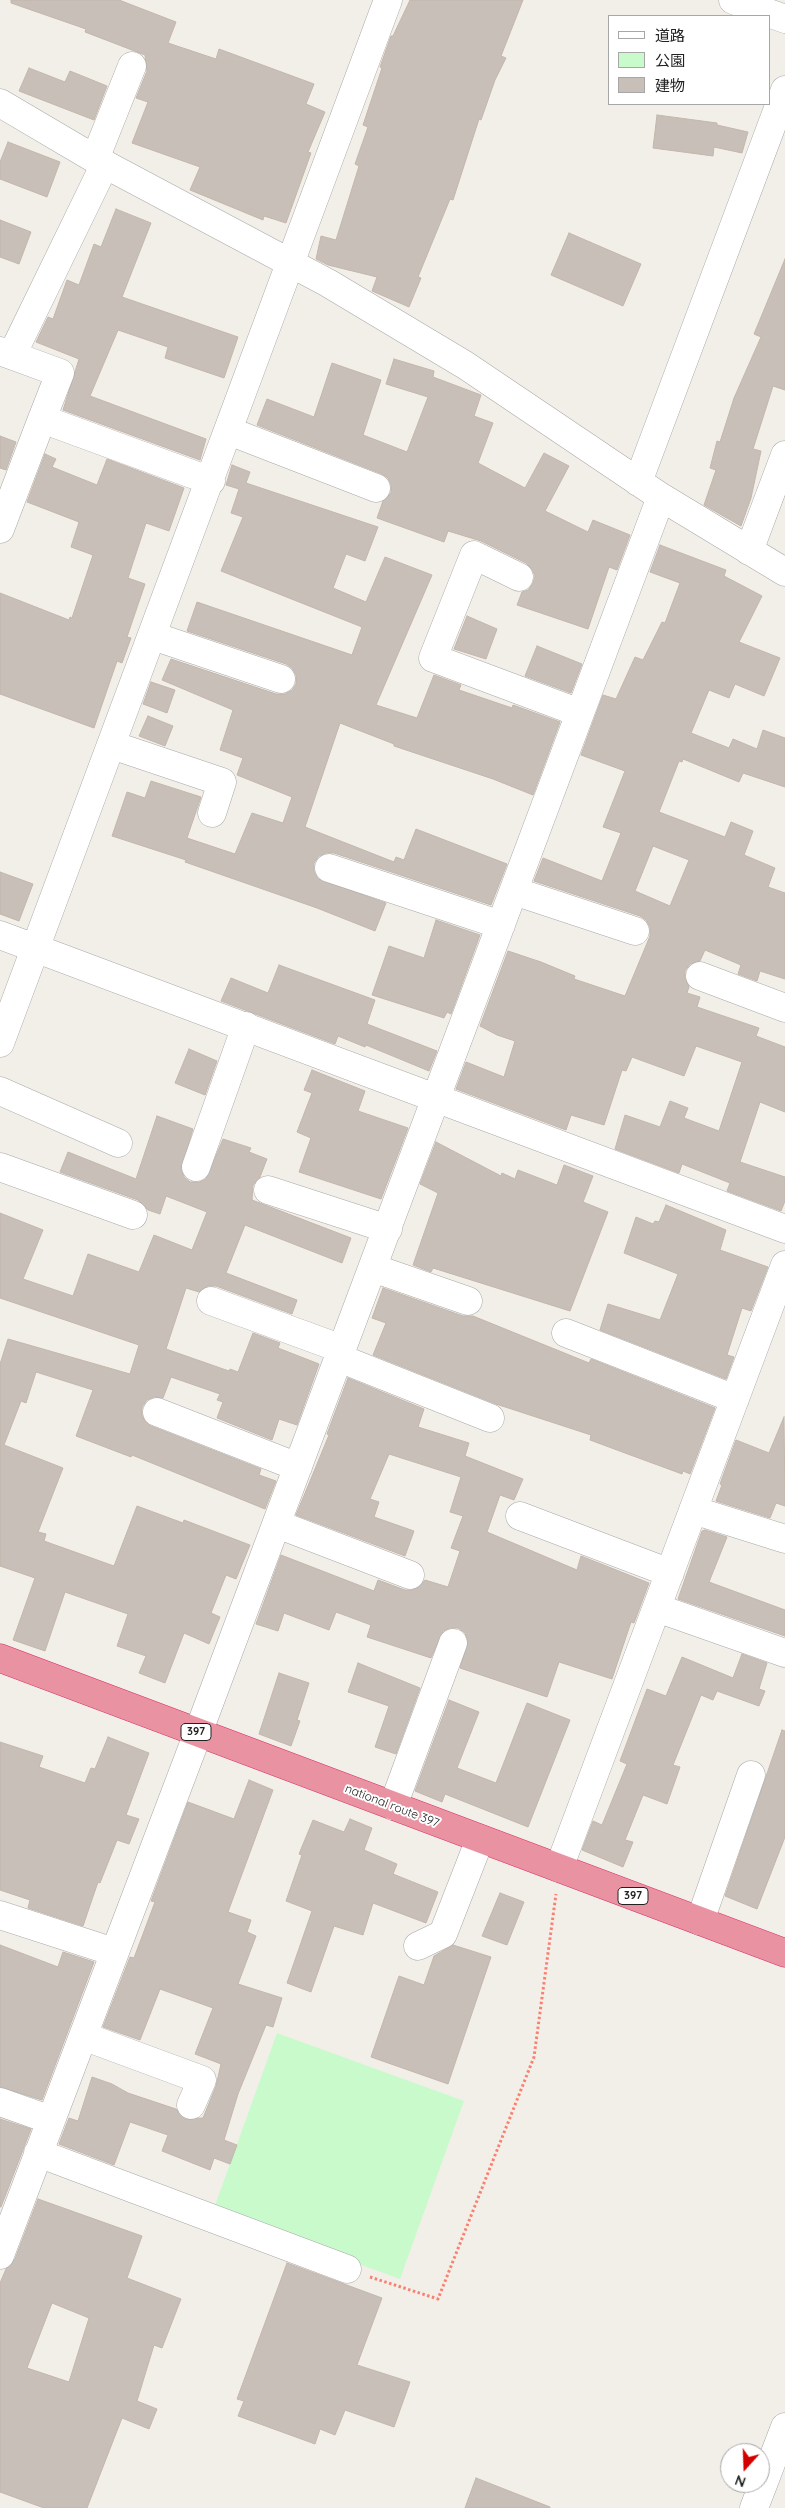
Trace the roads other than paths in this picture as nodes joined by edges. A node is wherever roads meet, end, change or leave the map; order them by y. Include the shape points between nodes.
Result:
1 (388, 0) edge
2 (734, 0) edge
3 (785, 20) edge
4 (132, 66) dead end
5 (785, 90) edge
6 (0, 103) edge
7 (100, 162) junction
8 (291, 265) junction
9 (6, 353) edge
10 (42, 419) junction
11 (229, 431) junction
12 (785, 455) edge
13 (210, 481) junction
14 (638, 482) junction
15 (376, 488) dead end
16 (661, 497) junction
17 (0, 529) edge
18 (749, 551) junction
19 (785, 572) edge
20 (519, 576) dead end
21 (153, 636) junction
22 (281, 679) dead end
23 (580, 713) junction
24 (112, 745) junction
25 (212, 813) dead end
26 (329, 868) dead end
27 (514, 891) junction
28 (501, 925) junction
29 (635, 931) dead end
30 (0, 934) edge
31 (36, 948) junction
32 (700, 976) dead end
33 (785, 1008) edge
34 (246, 1026) junction
35 (0, 1043) edge
36 (0, 1091) edge
37 (437, 1098) junction
38 (118, 1142) dead end
39 (0, 1167) edge
40 (196, 1167) dead end
41 (268, 1190) dead end
42 (133, 1215) dead end
43 (388, 1229) junction
44 (785, 1229) edge
45 (785, 1265) edge
46 (373, 1268) junction
47 (211, 1300) dead end
48 (468, 1301) dead end
49 (566, 1333) dead end
50 (341, 1354) junction
51 (735, 1399) junction
52 (156, 1412) dead end
53 (490, 1418) dead end
54 (298, 1466) junction
55 (693, 1510) junction
56 (520, 1516) dead end
57 (277, 1524) junction
58 (785, 1539) edge
59 (670, 1573) junction
60 (410, 1575) dead end
61 (657, 1608) junction
62 (453, 1643) dead end
63 (785, 1653) edge
64 (0, 1658) edge
65 (198, 1733) junction
66 (751, 1776) dead end
67 (393, 1806) junction
68 (480, 1839) junction
69 (559, 1868) junction
70 (0, 1915) edge
71 (700, 1921) junction
72 (418, 1946) dead end
73 (114, 1952) junction
74 (785, 1954) edge
75 (83, 2036) junction
76 (0, 2102) edge
77 (191, 2105) dead end
78 (51, 2120) junction
79 (38, 2153) junction
80 (0, 2255) edge
81 (346, 2269) road end
82 (785, 2427) edge
83 (754, 2508) edge

1 - 8 street
2 - 3 street
4 - 7 street
5 - 14 street
6 - 7 street
7 - 8 street
7 - 9 street
8 - 11 street
8 - 14 street via 328,283 465,365
9 - 10 street via 60,373
10 - 13 street
10 - 17 street
11 - 13 street
11 - 15 street
12 - 18 street
13 - 21 street
14 - 16 street
16 - 18 street
16 - 23 street
18 - 19 street
20 - 23 street via 474,555 433,658
21 - 22 street
21 - 24 street
23 - 27 street
24 - 25 street via 222,782
24 - 31 street
26 - 28 street
27 - 28 street
27 - 29 street
28 - 37 street
30 - 31 street
31 - 34 street
31 - 35 street
32 - 33 street
34 - 37 street
34 - 40 street
36 - 38 street
37 - 43 street
37 - 44 street
39 - 42 street
41 - 43 street
43 - 46 street
45 - 51 street
46 - 48 street
46 - 50 street
47 - 50 street
49 - 51 street
50 - 53 street
50 - 54 street
51 - 55 street
52 - 54 street
54 - 57 street
55 - 58 street
55 - 59 street
56 - 59 street
57 - 60 street
57 - 65 street
59 - 61 street
61 - 63 street
61 - 69 street
62 - 67 street
64 - 65 highway, national route 397 / 397
65 - 67 highway, national route 397 / 397
65 - 73 street
66 - 71 street
67 - 68 highway, national route 397 / 397
68 - 69 highway, national route 397 / 397
68 - 72 street via 443,1934
69 - 71 highway, national route 397 / 397
70 - 73 street
71 - 74 highway, national route 397 / 397
73 - 75 street
75 - 77 street via 202,2080
75 - 78 street
76 - 78 street
78 - 79 street
79 - 80 street
79 - 81 street
82 - 83 street

